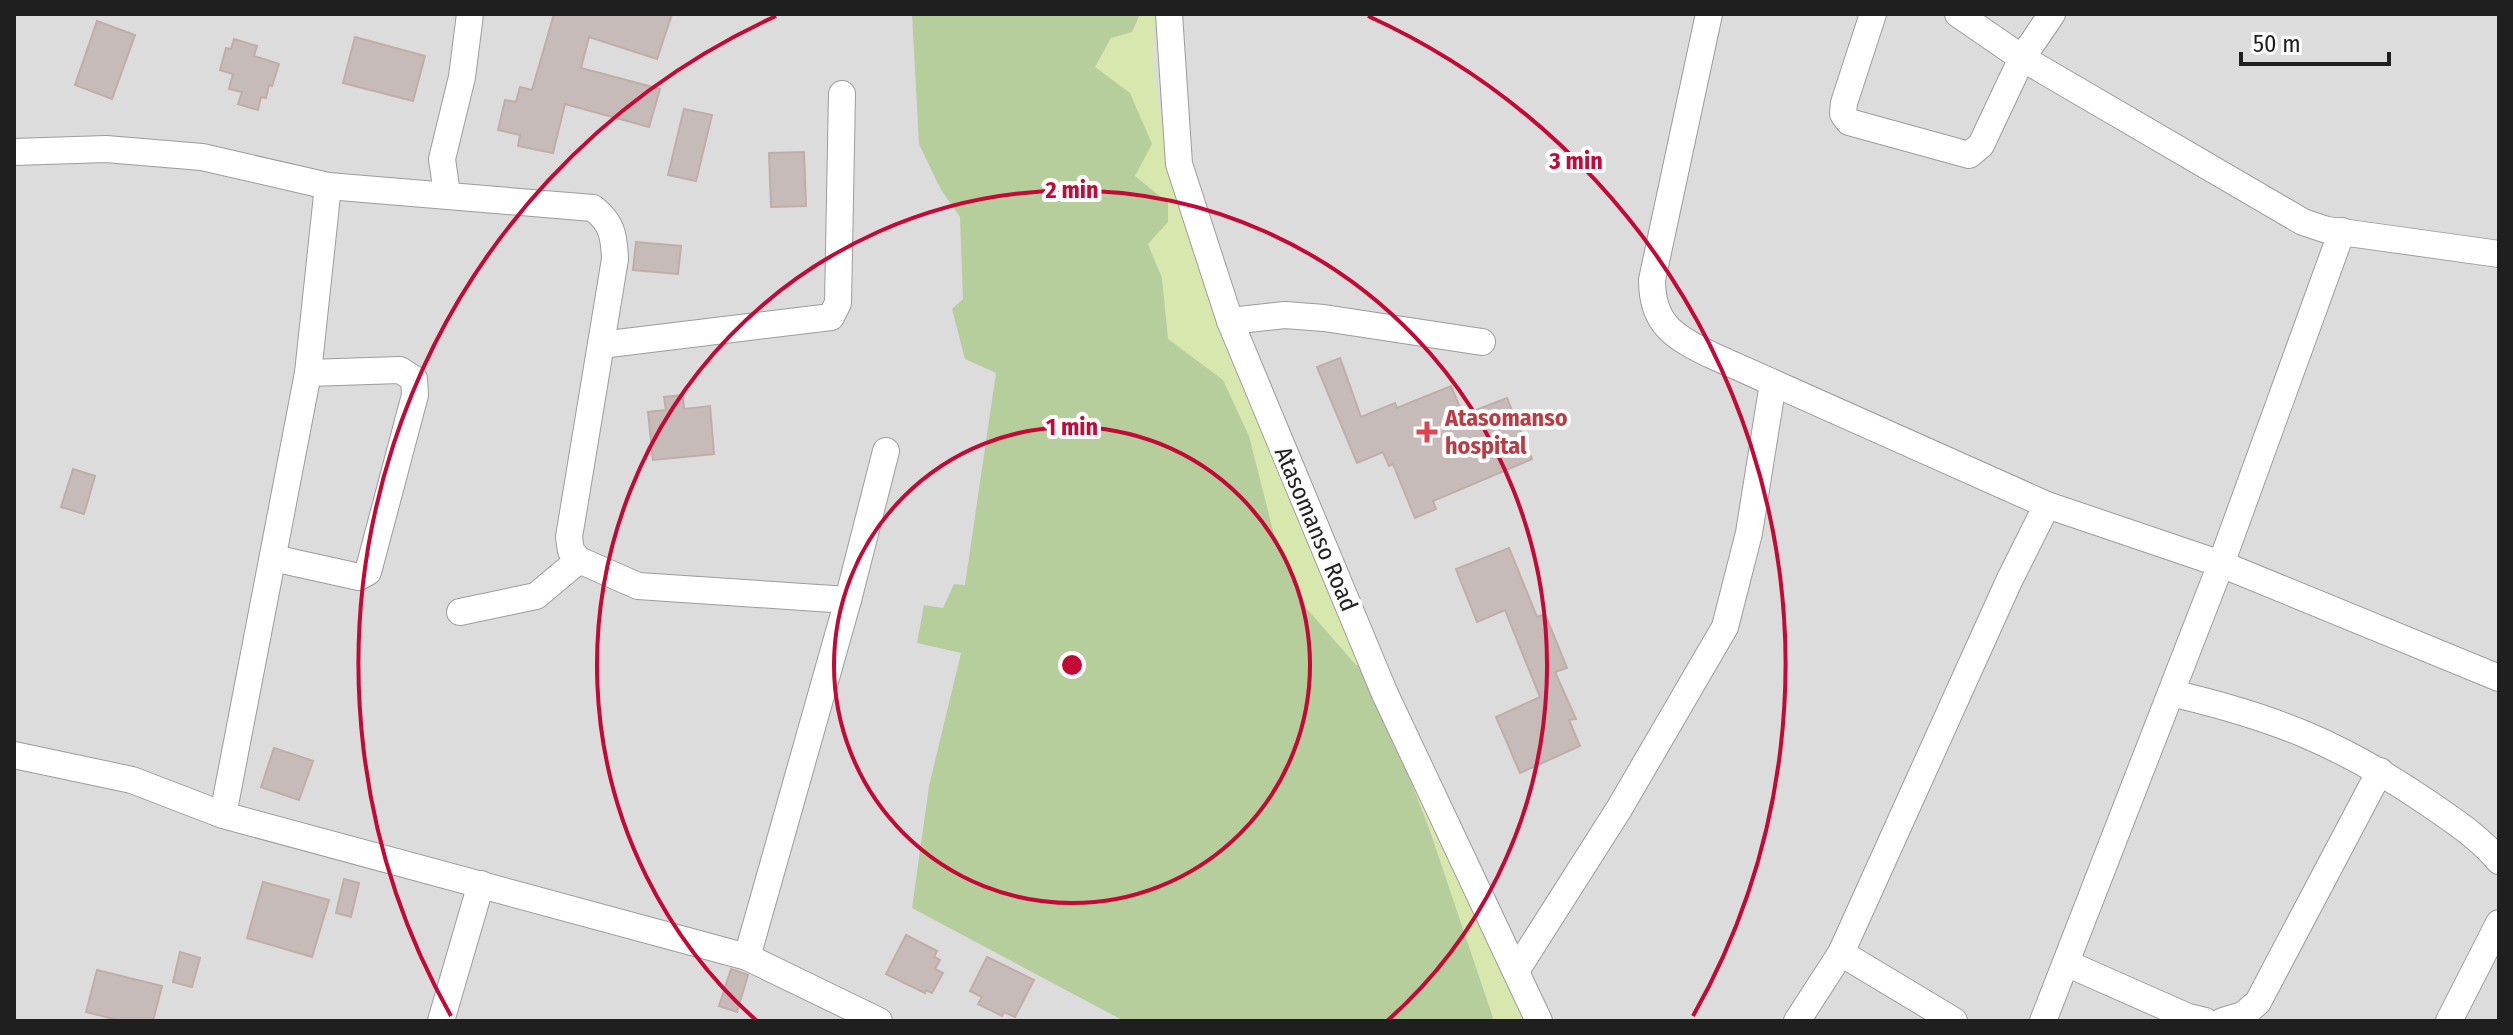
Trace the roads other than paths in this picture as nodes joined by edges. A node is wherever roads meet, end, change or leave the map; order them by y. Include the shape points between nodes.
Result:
1 (470, 14) edge
2 (1169, 14) edge
3 (1709, 14) edge
4 (1873, 14) edge
5 (1958, 14) edge
6 (2052, 14) edge
7 (2022, 58) junction
8 (842, 94) dead end
9 (14, 152) edge
10 (442, 159) junction
11 (328, 186) junction
12 (407, 192) junction
13 (447, 194) junction
14 (2342, 231) junction
15 (2499, 254) edge
16 (1230, 321) junction
17 (1482, 342) dead end
18 (601, 345) junction
19 (308, 373) junction
20 (1773, 383) junction
21 (886, 451) dead end
22 (2047, 505) junction
23 (273, 558) junction
24 (579, 560) junction
25 (2221, 564) junction
26 (848, 600) junction
27 (460, 612) dead end
28 (2499, 678) edge
29 (2171, 693) junction
30 (14, 755) edge
31 (2380, 771) junction
32 (223, 815) junction
33 (2499, 861) edge
34 (481, 884) junction
35 (2499, 923) edge
36 (1841, 953) junction
37 (747, 957) junction
38 (2066, 963) junction
39 (1516, 971) junction
40 (441, 1021) edge
41 (879, 1021) edge
42 (1539, 1021) edge
43 (1797, 1021) edge
44 (1954, 1021) edge
45 (2043, 1021) edge
46 (2205, 1021) edge
47 (2223, 1021) edge
48 (2449, 1021) edge

1 - 10 street via 462,77
2 - 16 street, Atasomanso Road via 1179,164
3 - 20 street via 1652,280 1652,302 1662,323 1683,341
4 - 7 street via 1844,103 1843,114 1857,127 1960,154 1977,152
5 - 7 street
6 - 7 street
7 - 14 street via 2278,211
8 - 18 street via 838,303 831,317
9 - 11 street via 106,149 202,157
10 - 12 street
10 - 13 street
11 - 12 street
11 - 19 street
12 - 13 street
13 - 18 street via 575,204 593,208 608,220 615,236 615,259
14 - 15 street
14 - 25 street
16 - 17 street via 1285,315 1324,318
16 - 39 street, Atasomanso Road via 1385,694
18 - 24 street via 569,537
19 - 23 street
19 - 23 street via 400,370 414,379 415,395 368,572 359,577
20 - 22 street
20 - 39 street via 1749,533 1725,627
21 - 26 street
22 - 25 street
22 - 36 street
23 - 32 street
24 - 26 street via 638,586
24 - 27 street via 536,596
25 - 28 street
25 - 29 street
26 - 37 street
29 - 31 street via 2271,718
29 - 38 street
30 - 32 street via 132,780
31 - 33 street via 2471,832
31 - 47 street via 2258,1002 2243,1015
32 - 34 street
34 - 37 street
34 - 40 street
35 - 48 street
36 - 43 street
36 - 44 street
37 - 41 street
38 - 45 street
38 - 46 street
39 - 42 street, Atasomanso Road

